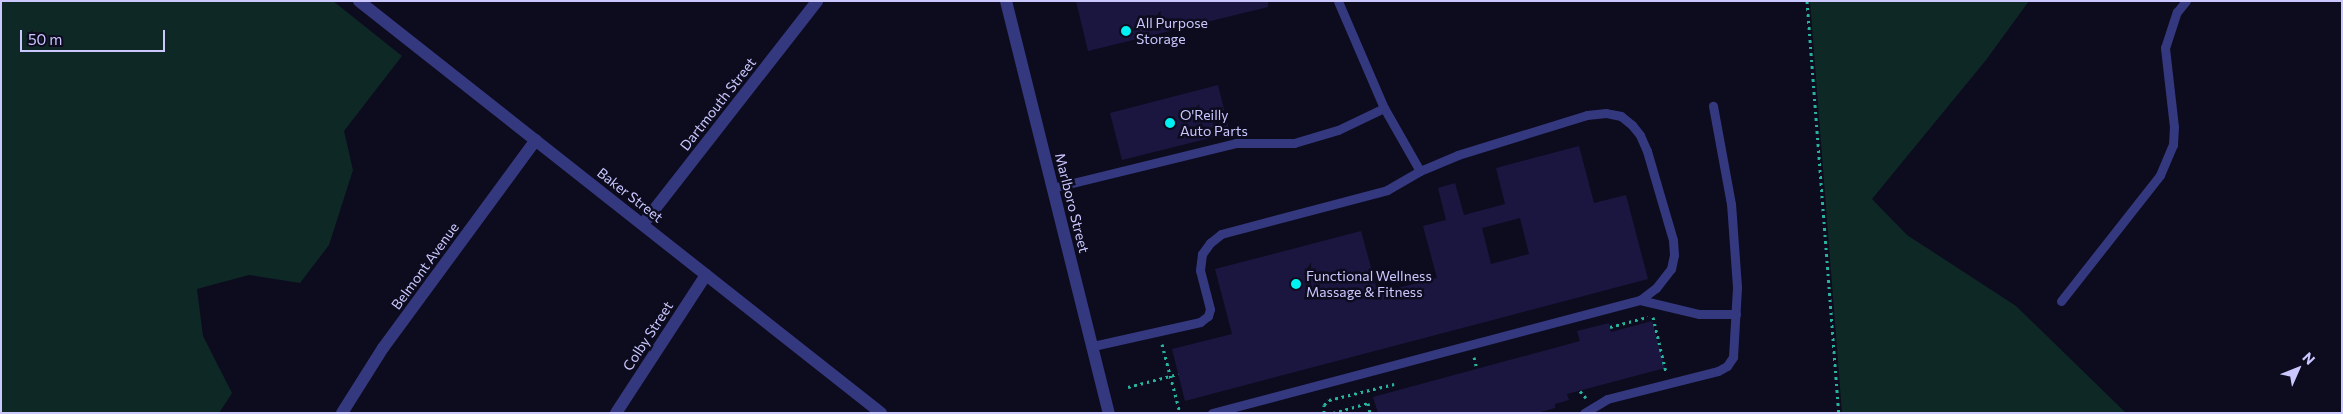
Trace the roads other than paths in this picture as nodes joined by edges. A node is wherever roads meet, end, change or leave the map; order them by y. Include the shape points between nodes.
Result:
1 (359, 1) edge
2 (817, 1) edge
3 (1006, 1) edge
4 (1338, 1) edge
5 (2186, 1) edge
6 (1713, 106) dead end
7 (1384, 108) junction
8 (536, 140) junction
9 (1420, 171) junction
10 (1052, 188) junction
11 (644, 224) junction
12 (706, 275) junction
13 (1640, 300) junction
14 (2061, 301) dead end
15 (1736, 314) junction
16 (1093, 346) junction
17 (342, 413) edge
18 (616, 413) edge
19 (881, 413) edge
20 (1109, 413) edge
21 (1212, 413) edge
22 (1584, 413) edge

1 - 8 street, Baker Street
2 - 11 street, Dartmouth Street
3 - 10 street, Marlboro Street
4 - 7 lane
5 - 14 lane via 2177,12 2165,48 2173,145 2160,175
6 - 15 lane via 1731,204
7 - 9 lane
7 - 10 lane via 1338,130 1294,143 1236,143
8 - 11 street, Baker Street
8 - 17 street, Belmont Avenue via 383,348
9 - 13 lane via 1458,155 1587,115 1606,112 1621,116 1640,134 1648,151 1673,240 1671,269 1656,288
9 - 16 lane via 1387,190 1221,234 1202,254 1200,270 1210,310 1208,316 1200,322
10 - 16 street, Marlboro Street
11 - 12 street, Baker Street
12 - 18 street, Colby Street
12 - 19 street, Baker Street
13 - 15 lane via 1699,314
13 - 21 lane
15 - 22 lane via 1733,357 1727,366 1607,399
16 - 20 street, Marlboro Street

